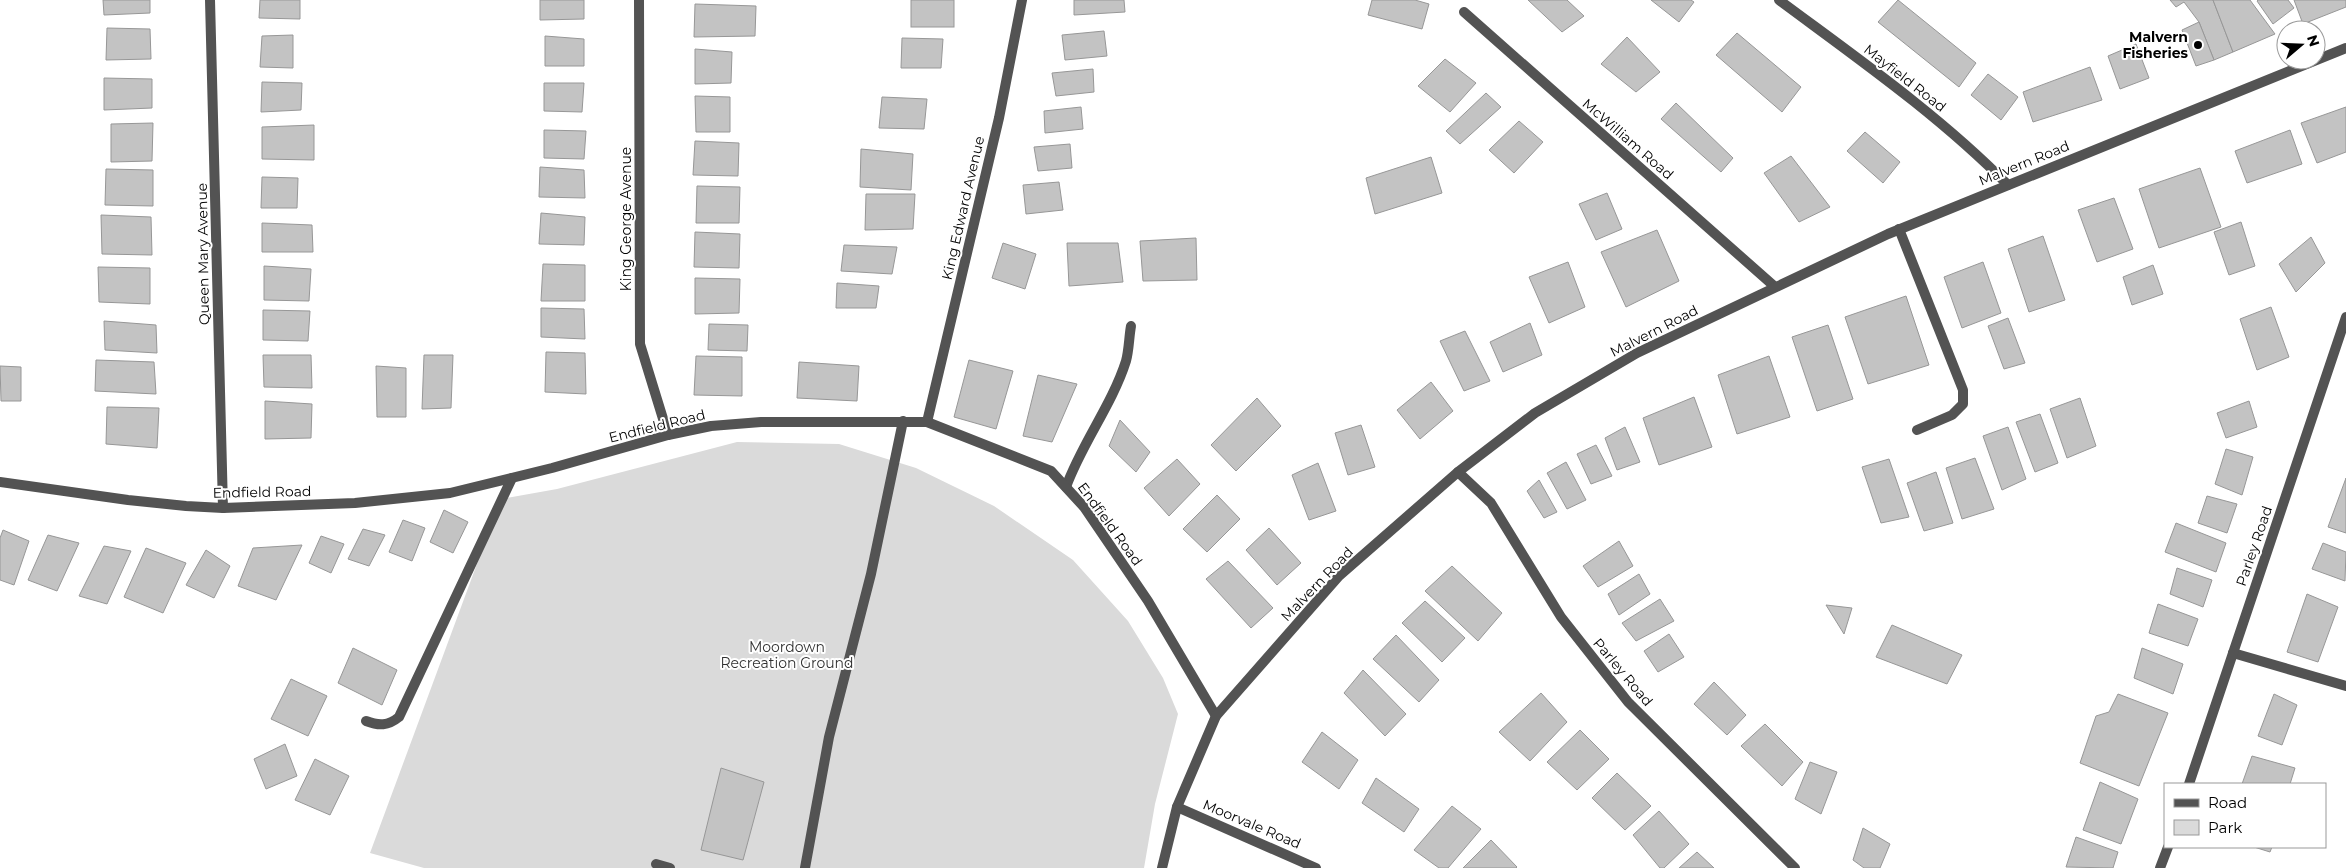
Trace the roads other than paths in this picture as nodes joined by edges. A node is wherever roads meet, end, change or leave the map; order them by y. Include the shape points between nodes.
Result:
1 (210, 0) edge
2 (639, 0) edge
3 (1022, 0) edge
4 (1779, 0) edge
5 (1464, 12) dead end
6 (2346, 48) edge
7 (2008, 185) junction
8 (1899, 229) junction
9 (1774, 286) junction
10 (2346, 317) edge
11 (1131, 326) dead end
12 (903, 421) junction
13 (927, 422) junction
14 (1917, 430) dead end
15 (668, 435) junction
16 (1458, 472) junction
17 (512, 478) junction
18 (0, 482) edge
19 (1066, 487) junction
20 (223, 508) junction
21 (2233, 653) junction
22 (2346, 686) edge
23 (1216, 716) junction
24 (366, 721) dead end
25 (2189, 783) edge
26 (1177, 807) junction
27 (2168, 848) edge
28 (656, 864) dead end
29 (670, 868) edge
30 (805, 868) edge
31 (1162, 868) edge
32 (1316, 868) edge
33 (1795, 868) edge
34 (2160, 868) edge

1 - 20 street, Queen Mary Avenue
2 - 15 street, King George Avenue via 640,344
3 - 13 street, King Edward Avenue via 999,118
4 - 7 street, Mayfield Road via 1976,152
5 - 9 street, McWilliam Road
6 - 7 street, Malvern Road
7 - 8 street, Malvern Road
8 - 9 street, Malvern Road
8 - 14 street via 1963,390 1963,404 1952,415
9 - 16 street, Malvern Road via 1637,353 1535,413
10 - 21 street, Parley Road
11 - 19 street via 1127,358 1119,381
12 - 13 street, Endfield Road
12 - 15 street, Endfield Road via 761,422 710,426
12 - 30 street via 871,574 829,737
13 - 19 street, Endfield Road via 1051,471
15 - 17 street, Endfield Road
16 - 23 street, Malvern Road via 1339,576
16 - 33 street, Parley Road via 1492,504 1561,617 1628,702
17 - 20 street, Endfield Road via 450,493 355,503
17 - 24 street via 399,717 386,725
18 - 20 street, Endfield Road via 128,500
19 - 23 street, Endfield Road via 1084,507 1148,601
21 - 22 street
21 - 25 street, Parley Road
23 - 26 street, Malvern Road
26 - 31 street, Malvern Road
26 - 32 street, Moorvale Road
27 - 34 street
28 - 29 street

